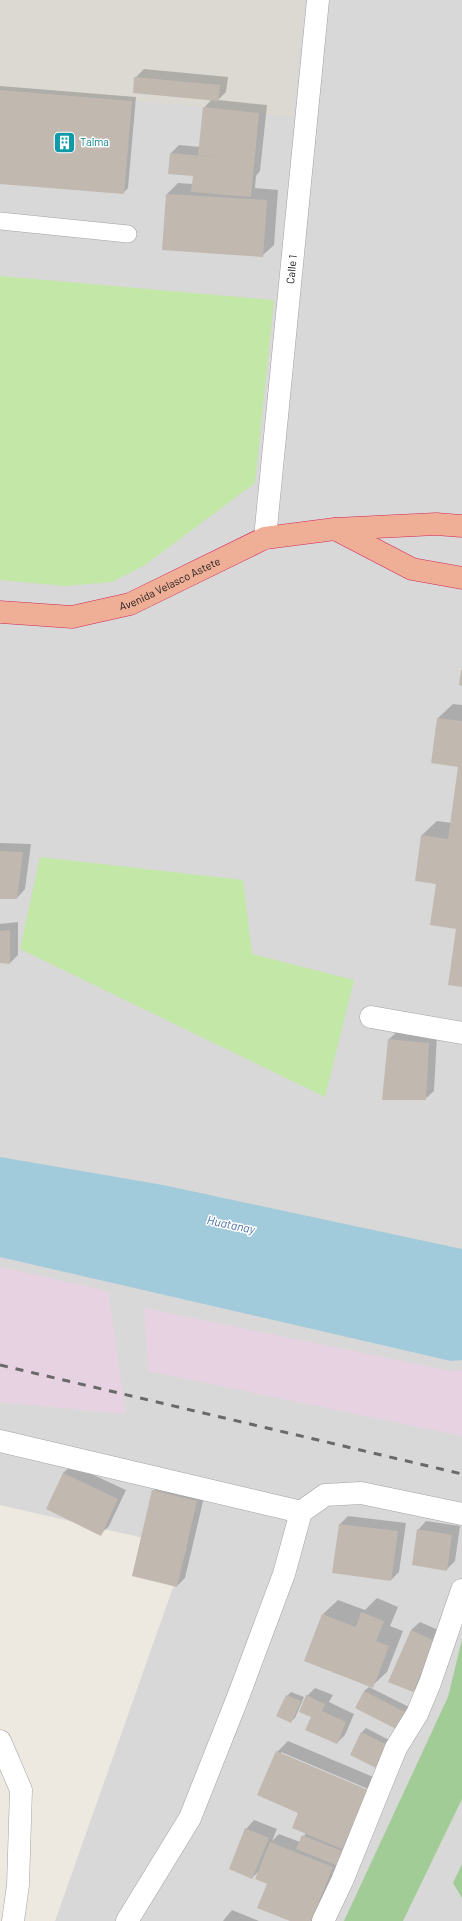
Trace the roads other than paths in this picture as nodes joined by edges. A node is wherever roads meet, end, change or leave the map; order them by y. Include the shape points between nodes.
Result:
1 (318, 0) edge
2 (0, 221) edge
3 (128, 234) dead end
4 (462, 526) edge
5 (335, 529) junction
6 (265, 538) junction
7 (462, 578) edge
8 (0, 612) edge
9 (371, 1017) dead end
10 (462, 1033) edge
11 (0, 1441) edge
12 (301, 1512) junction
13 (462, 1514) edge
14 (462, 1590) edge
15 (0, 1741) edge
16 (13, 1921) edge
17 (127, 1921) edge
18 (323, 1921) edge

1 - 6 street, Calle 1
2 - 3 lane
4 - 5 highway, Avenida Velasco Astete via 436,524
5 - 6 highway, Avenida Velasco Astete
5 - 7 highway via 412,569
6 - 8 highway, Avenida Velasco Astete via 130,604 72,617
9 - 10 street
11 - 12 street
12 - 13 street via 325,1495 361,1493
12 - 17 street via 284,1574 190,1818
14 - 18 street via 417,1714 396,1748
15 - 16 street via 21,1790 18,1885

